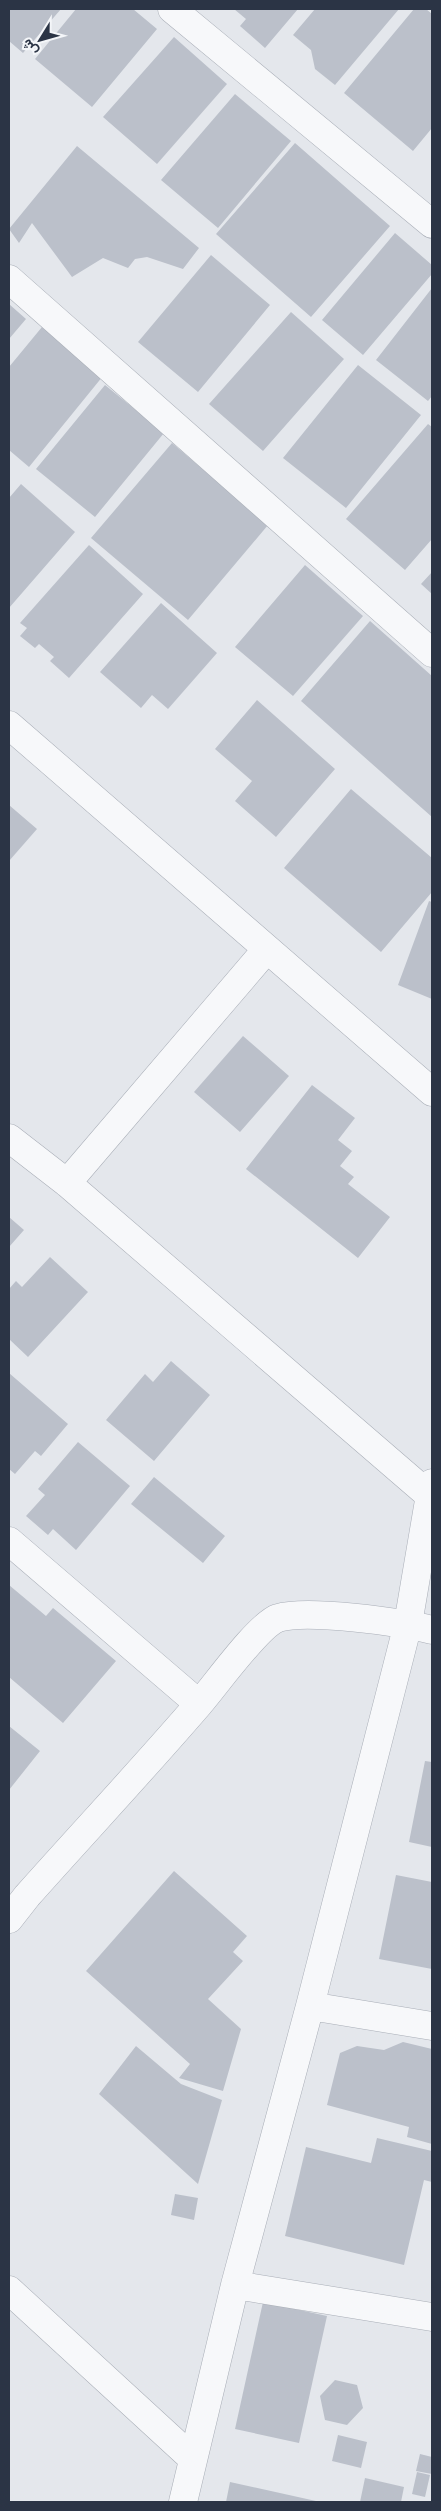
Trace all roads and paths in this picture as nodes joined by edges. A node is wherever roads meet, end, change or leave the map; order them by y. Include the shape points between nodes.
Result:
1 (172, 9) edge
2 (432, 224) edge
3 (9, 279) edge
4 (432, 653) edge
5 (9, 725) edge
6 (267, 949) junction
7 (432, 1092) edge
8 (9, 1138) edge
9 (67, 1183) junction
10 (431, 1490) edge
11 (9, 1541) edge
12 (420, 1627) edge
13 (199, 1704) junction
14 (18, 1888) edge
15 (9, 1919) edge
16 (310, 2006) junction
17 (432, 2026) edge
18 (235, 2285) junction
19 (9, 2290) edge
20 (432, 2317) edge
21 (193, 2459) junction
22 (183, 2502) edge

1 - 2 street
3 - 4 street
5 - 6 street
6 - 7 street
6 - 9 street
8 - 9 street
9 - 10 street
10 - 12 street
11 - 13 street
12 - 13 street via 301,1615 277,1618 252,1640
12 - 16 street
13 - 14 street
14 - 15 street
16 - 17 street
16 - 18 street
18 - 20 street
18 - 21 street
19 - 21 street
21 - 22 street

